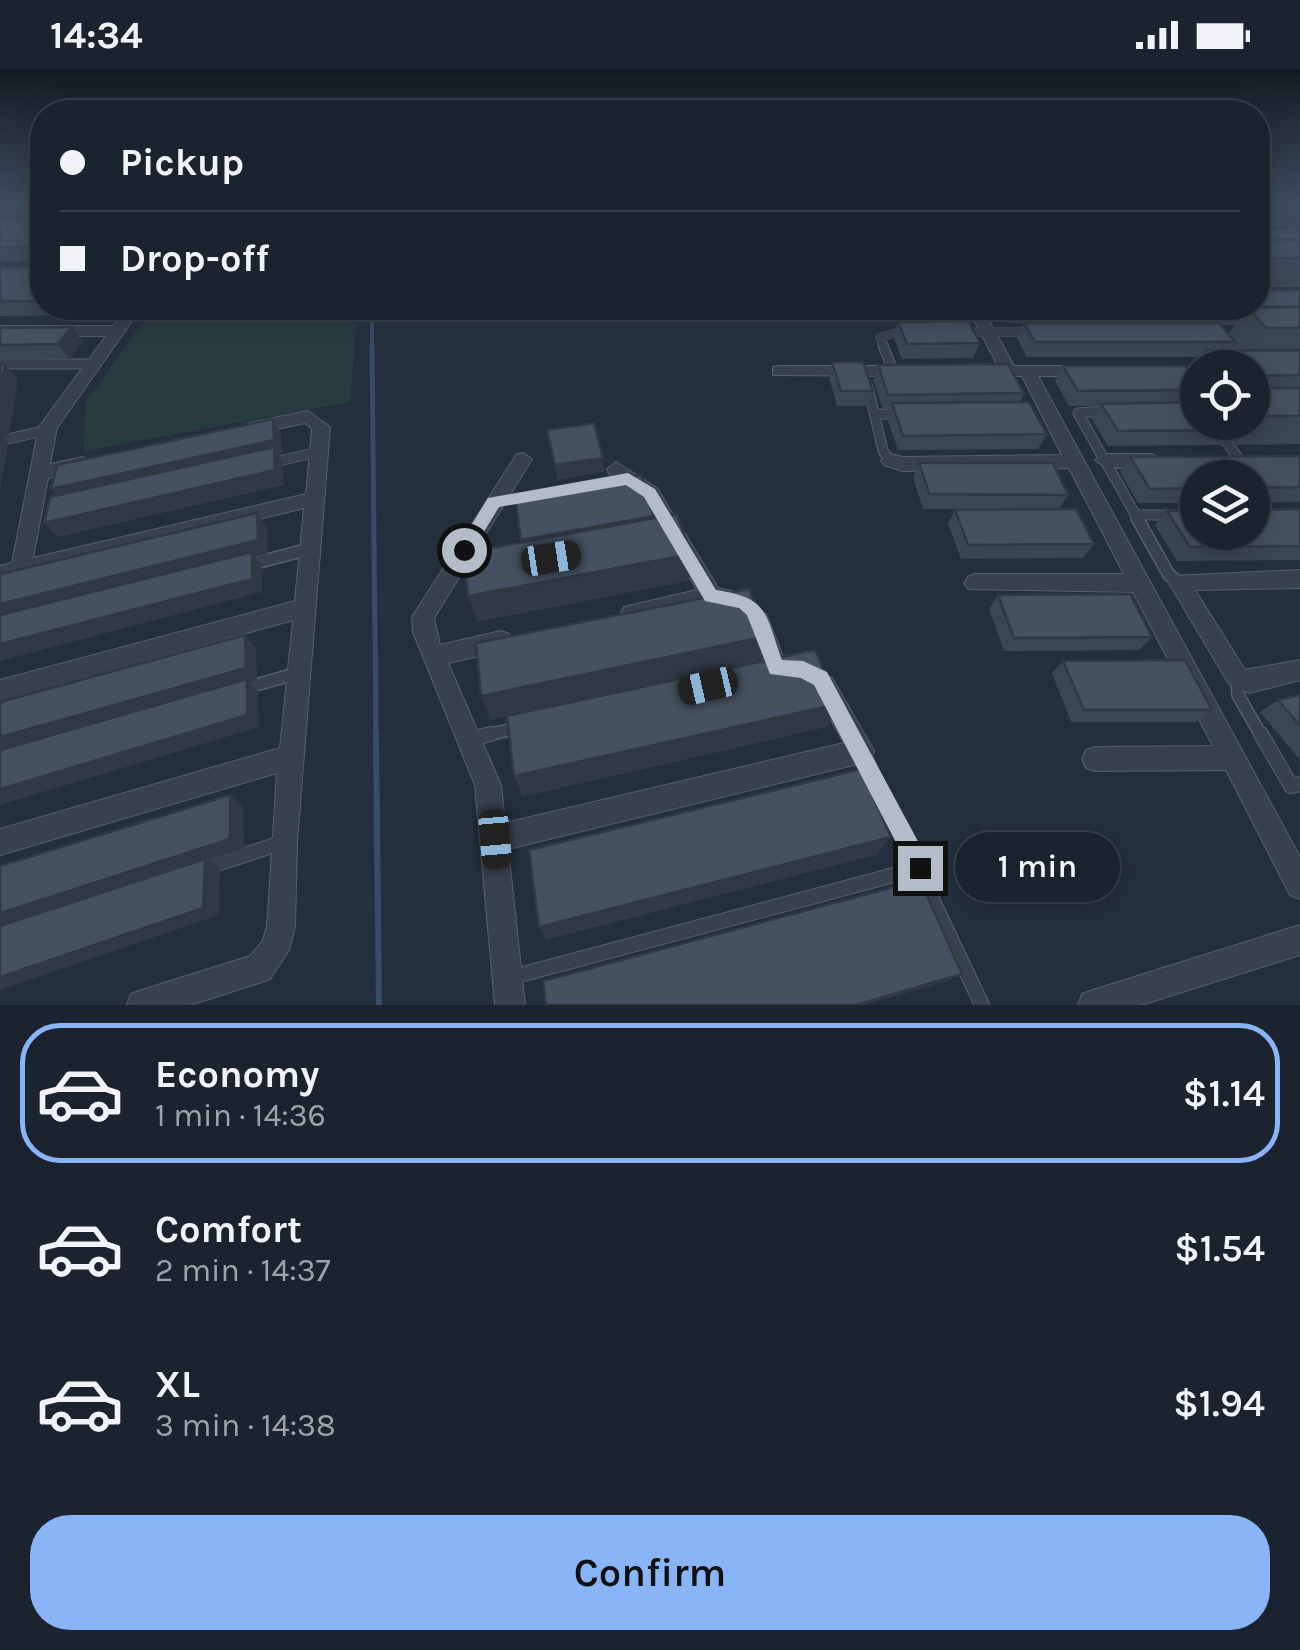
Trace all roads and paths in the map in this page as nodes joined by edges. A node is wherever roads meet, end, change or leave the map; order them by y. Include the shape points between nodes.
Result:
1 (125, 320) edge
2 (982, 320) edge
3 (117, 330) junction
4 (914, 331) edge
5 (0, 332) edge
6 (951, 332) edge
7 (988, 332) junction
8 (1046, 332) edge
9 (0, 364) edge
10 (93, 364) junction
11 (1100, 370) edge
12 (864, 371) junction
13 (893, 371) junction
14 (912, 371) edge
15 (970, 371) edge
16 (1018, 371) junction
17 (779, 372) dead end
18 (1124, 411) edge
19 (876, 414) junction
20 (915, 414) edge
21 (47, 430) junction
22 (232, 433) edge
23 (1225, 440) edge
24 (0, 442) edge
25 (318, 452) junction
26 (1181, 459) edge
27 (1238, 459) edge
28 (523, 460) dead end
29 (890, 460) joint
30 (1104, 460) junction
31 (98, 461) edge
32 (1075, 462) junction
33 (261, 465) edge
34 (41, 473) junction
35 (618, 477) edge
36 (532, 495) edge
37 (313, 499) junction
38 (494, 502) junction
39 (1180, 515) edge
40 (1136, 516) junction
41 (309, 550) junction
42 (21, 568) junction
43 (234, 568) edge
44 (0, 574) edge
45 (1300, 579) edge
46 (1179, 582) junction
47 (974, 583) dead end
48 (1139, 583) junction
49 (711, 596) junction
50 (304, 608) junction
51 (600, 620) edge
52 (526, 636) edge
53 (434, 656) junction
54 (1300, 670) edge
55 (299, 673) junction
56 (1236, 677) junction
57 (0, 690) edge
58 (224, 695) edge
59 (542, 722) edge
60 (469, 739) junction
61 (862, 751) junction
62 (292, 758) junction
63 (1232, 758) junction
64 (1095, 759) dead end
65 (1300, 784) edge
66 (495, 839) junction
67 (0, 842) edge
68 (284, 842) junction
69 (920, 868) junction
70 (190, 873) edge
71 (1300, 886) edge
72 (1300, 940) edge
73 (506, 978) junction
74 (142, 1005) edge
75 (510, 1005) edge
76 (982, 1005) edge
77 (1092, 1005) edge

1 - 3 street
2 - 7 street
3 - 5 street
3 - 10 street
4 - 13 lane via 880,337
6 - 7 lane
7 - 8 lane
7 - 16 street
9 - 10 lane
10 - 21 street
11 - 16 street
12 - 13 street
12 - 17 street
12 - 19 lane
13 - 14 street
15 - 16 street
16 - 32 street
18 - 30 lane via 1078,413
19 - 20 lane
19 - 29 lane
21 - 24 lane
21 - 34 street
22 - 25 street via 308,417 321,427
23 - 27 lane
25 - 33 lane
25 - 37 street
26 - 30 street
28 - 38 street
29 - 32 street
30 - 40 lane
31 - 34 street
32 - 48 street
34 - 42 street via 42,513
35 - 49 street via 650,493
36 - 38 street
37 - 41 street
37 - 42 street
38 - 53 street via 458,573 423,616
39 - 40 lane
40 - 46 lane via 1168,575
41 - 43 lane
41 - 50 street
42 - 44 street
45 - 46 street
46 - 56 street
47 - 48 street
48 - 63 street
49 - 51 street
49 - 61 street via 744,601 754,610 768,671 803,670 820,678
50 - 55 street
50 - 57 street
52 - 53 street
53 - 60 street
54 - 56 street via 1249,682
55 - 58 lane
55 - 62 street
56 - 65 lane via 1238,694 1291,786
59 - 60 lane
60 - 66 street via 488,785
61 - 66 street
61 - 69 lane
62 - 67 street
62 - 68 street
63 - 64 street
63 - 71 street
66 - 73 street
68 - 70 lane
68 - 74 street via 281,928 259,968
69 - 73 lane
69 - 76 lane
72 - 77 street
73 - 75 street

